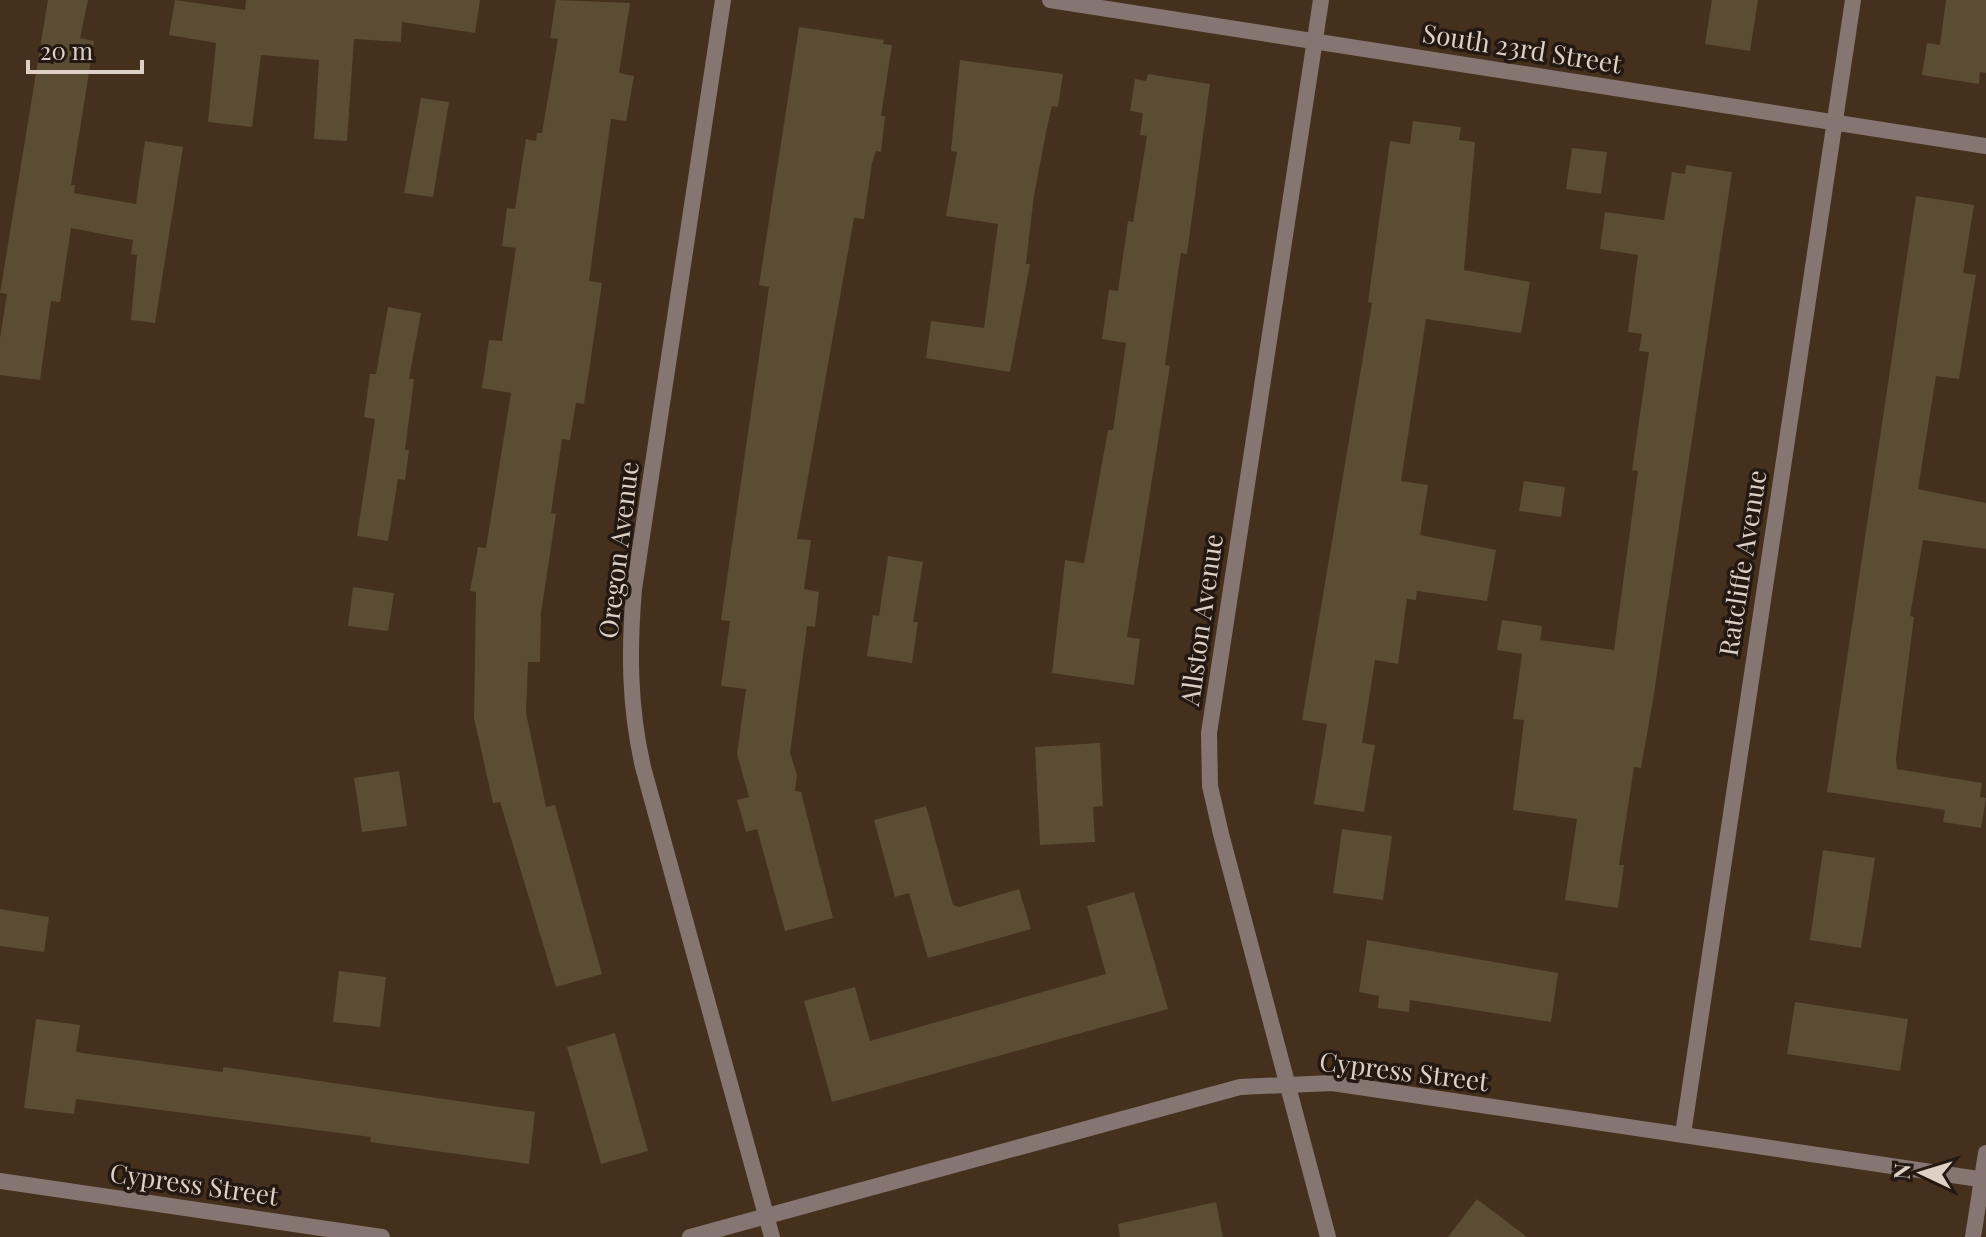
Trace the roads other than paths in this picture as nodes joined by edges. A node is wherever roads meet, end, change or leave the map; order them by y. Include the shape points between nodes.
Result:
1 (723, 0) edge
2 (1050, 0) edge
3 (1321, 0) edge
4 (1853, 0) edge
5 (1315, 41) junction
6 (1834, 120) junction
7 (1986, 146) edge
8 (1289, 1085) junction
9 (1683, 1134) junction
10 (1986, 1153) edge
11 (1984, 1180) edge
12 (0, 1181) edge
13 (767, 1217) junction
14 (382, 1237) edge
15 (690, 1237) edge
16 (772, 1237) edge
17 (1328, 1237) edge
18 (1973, 1237) edge

1 - 13 street, Oregon Avenue via 634,589 629,664 643,767
2 - 5 street, South 23rd Street
3 - 5 street, Allston Avenue
4 - 6 street, Ratcliffe Avenue
5 - 6 street, South 23rd Street
5 - 8 street, Allston Avenue via 1209,733 1210,786
6 - 7 street, South 23rd Street
6 - 9 street, Ratcliffe Avenue
8 - 9 street, Cypress Street via 1332,1083
8 - 13 street, Cypress Street via 1240,1087
8 - 17 street, Allston Avenue
9 - 11 street, Cypress Street
10 - 11 street
11 - 18 street
12 - 14 street, Cypress Street
13 - 15 street, Cypress Street
13 - 16 street, Oregon Avenue

